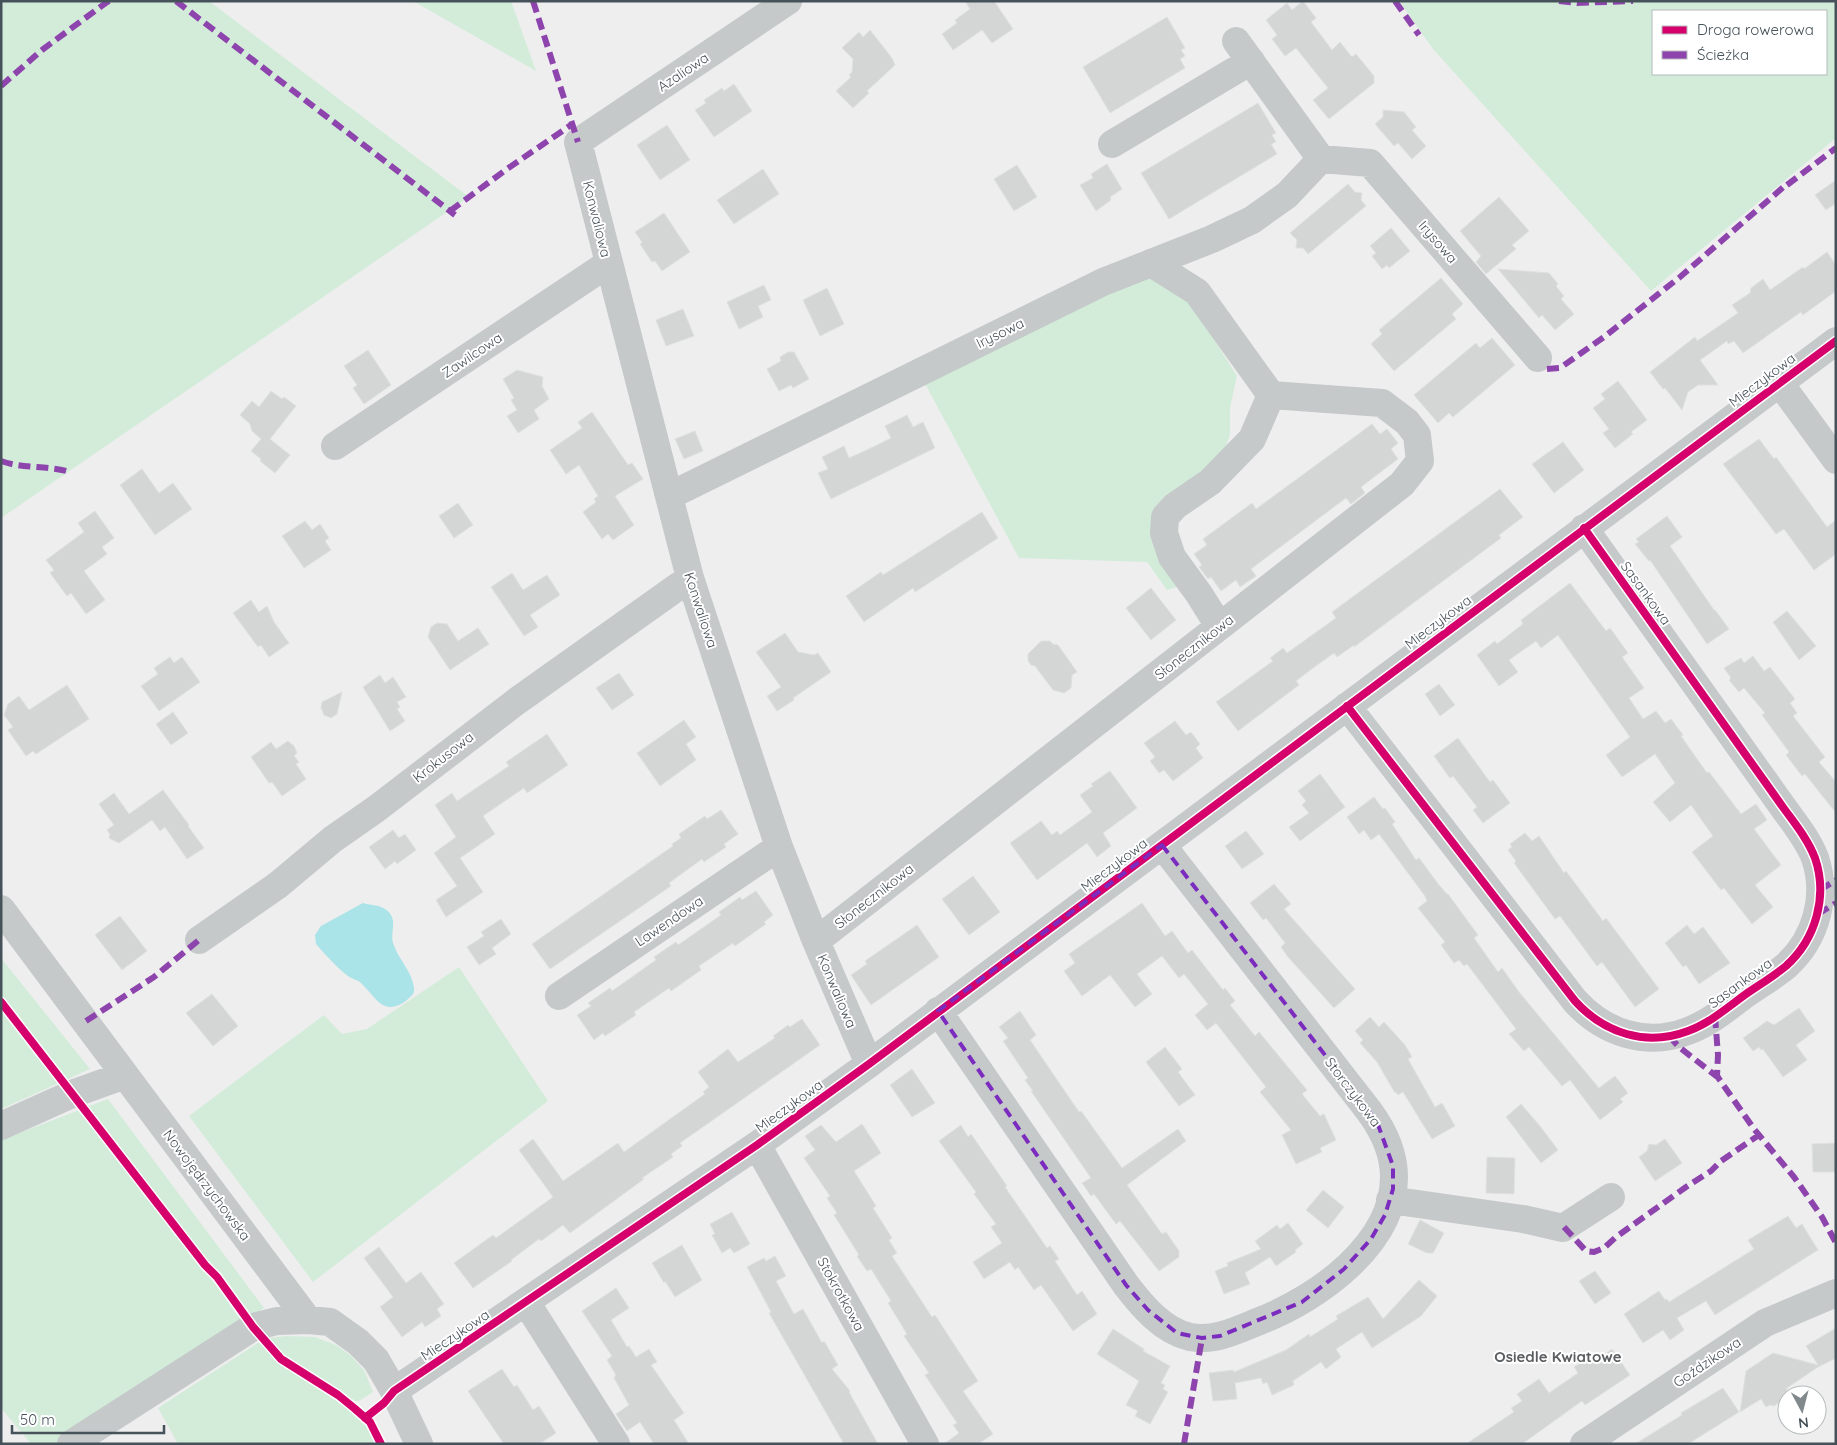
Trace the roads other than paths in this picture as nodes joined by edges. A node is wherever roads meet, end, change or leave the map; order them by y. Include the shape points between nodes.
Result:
1 (788, 1) edge
2 (578, 142) joint
3 (1112, 144) dead end
4 (1321, 159) junction
5 (609, 263) junction
6 (1151, 263) junction
7 (1836, 341) edge
8 (1538, 358) dead end
9 (1779, 382) junction
10 (1270, 395) junction
11 (335, 446) dead end
12 (1836, 460) edge
13 (669, 496) junction
14 (1584, 528) junction
15 (690, 578) junction
16 (1220, 626) junction
17 (1347, 706) junction
18 (1162, 845) junction
19 (779, 847) junction
20 (1, 909) edge
21 (199, 940) dead end
22 (816, 941) junction
23 (559, 996) dead end
24 (938, 1011) junction
25 (869, 1064) junction
26 (125, 1075) junction
27 (1, 1126) edge
28 (757, 1145) junction
29 (1611, 1197) dead end
30 (1390, 1200) junction
31 (1836, 1293) edge
32 (526, 1302) junction
33 (308, 1320) junction
34 (394, 1391) junction
35 (71, 1444) edge
36 (419, 1444) edge
37 (616, 1444) edge
38 (925, 1444) edge
39 (1584, 1444) edge

1 - 2 street, Azaliowa
2 - 5 street, Konwaliowa
3 - 4 street via 1244,51
4 - 6 street, Irysowa via 1287,195 1252,220
4 - 8 street, Irysowa via 1370,163
5 - 11 street, Zawilcowa
5 - 13 street, Konwaliowa
6 - 10 street via 1197,292
6 - 13 street, Irysowa via 1103,282
7 - 9 street, Mieczykowa
9 - 12 street
9 - 14 street, Mieczykowa
10 - 16 street via 1252,439 1210,482 1175,506 1165,517 1164,533 1172,557
10 - 16 street, Słonecznikowa via 1382,404 1407,422 1416,435 1420,460 1402,484
13 - 15 street, Konwaliowa
14 - 17 street, Mieczykowa
14 - 17 street, Sasankowa via 1811,851 1819,874 1819,910 1809,937 1786,966 1710,1020 1689,1031 1649,1038 1611,1030 1597,1022 1575,1001
15 - 19 street, Konwaliowa
15 - 21 street, Krokusowa via 517,701 333,839 278,885
16 - 22 street, Słonecznikowa
17 - 18 street, Mieczykowa
18 - 24 street, Mieczykowa
18 - 30 street, Storczykowa via 1377,1122 1393,1166
19 - 22 street, Konwaliowa
19 - 23 street, Lawendowa
20 - 26 street, Nowojędrzychowska
22 - 25 street, Konwaliowa
24 - 25 street, Mieczykowa
24 - 30 street, Storczykowa via 1126,1285 1148,1310 1177,1333 1202,1338 1220,1336 1302,1302 1331,1281 1367,1244 1386,1215
25 - 28 street, Mieczykowa
26 - 27 street via 72,1094
26 - 33 street, Nowojędrzychowska
28 - 32 street, Mieczykowa
28 - 38 street, Stokrotkowa
29 - 30 street via 1564,1228
31 - 39 street, Goździkowa via 1765,1323
32 - 34 street, Mieczykowa
32 - 37 street
33 - 34 street via 330,1322 358,1342 376,1360
33 - 35 street via 277,1321 252,1327
34 - 36 street

